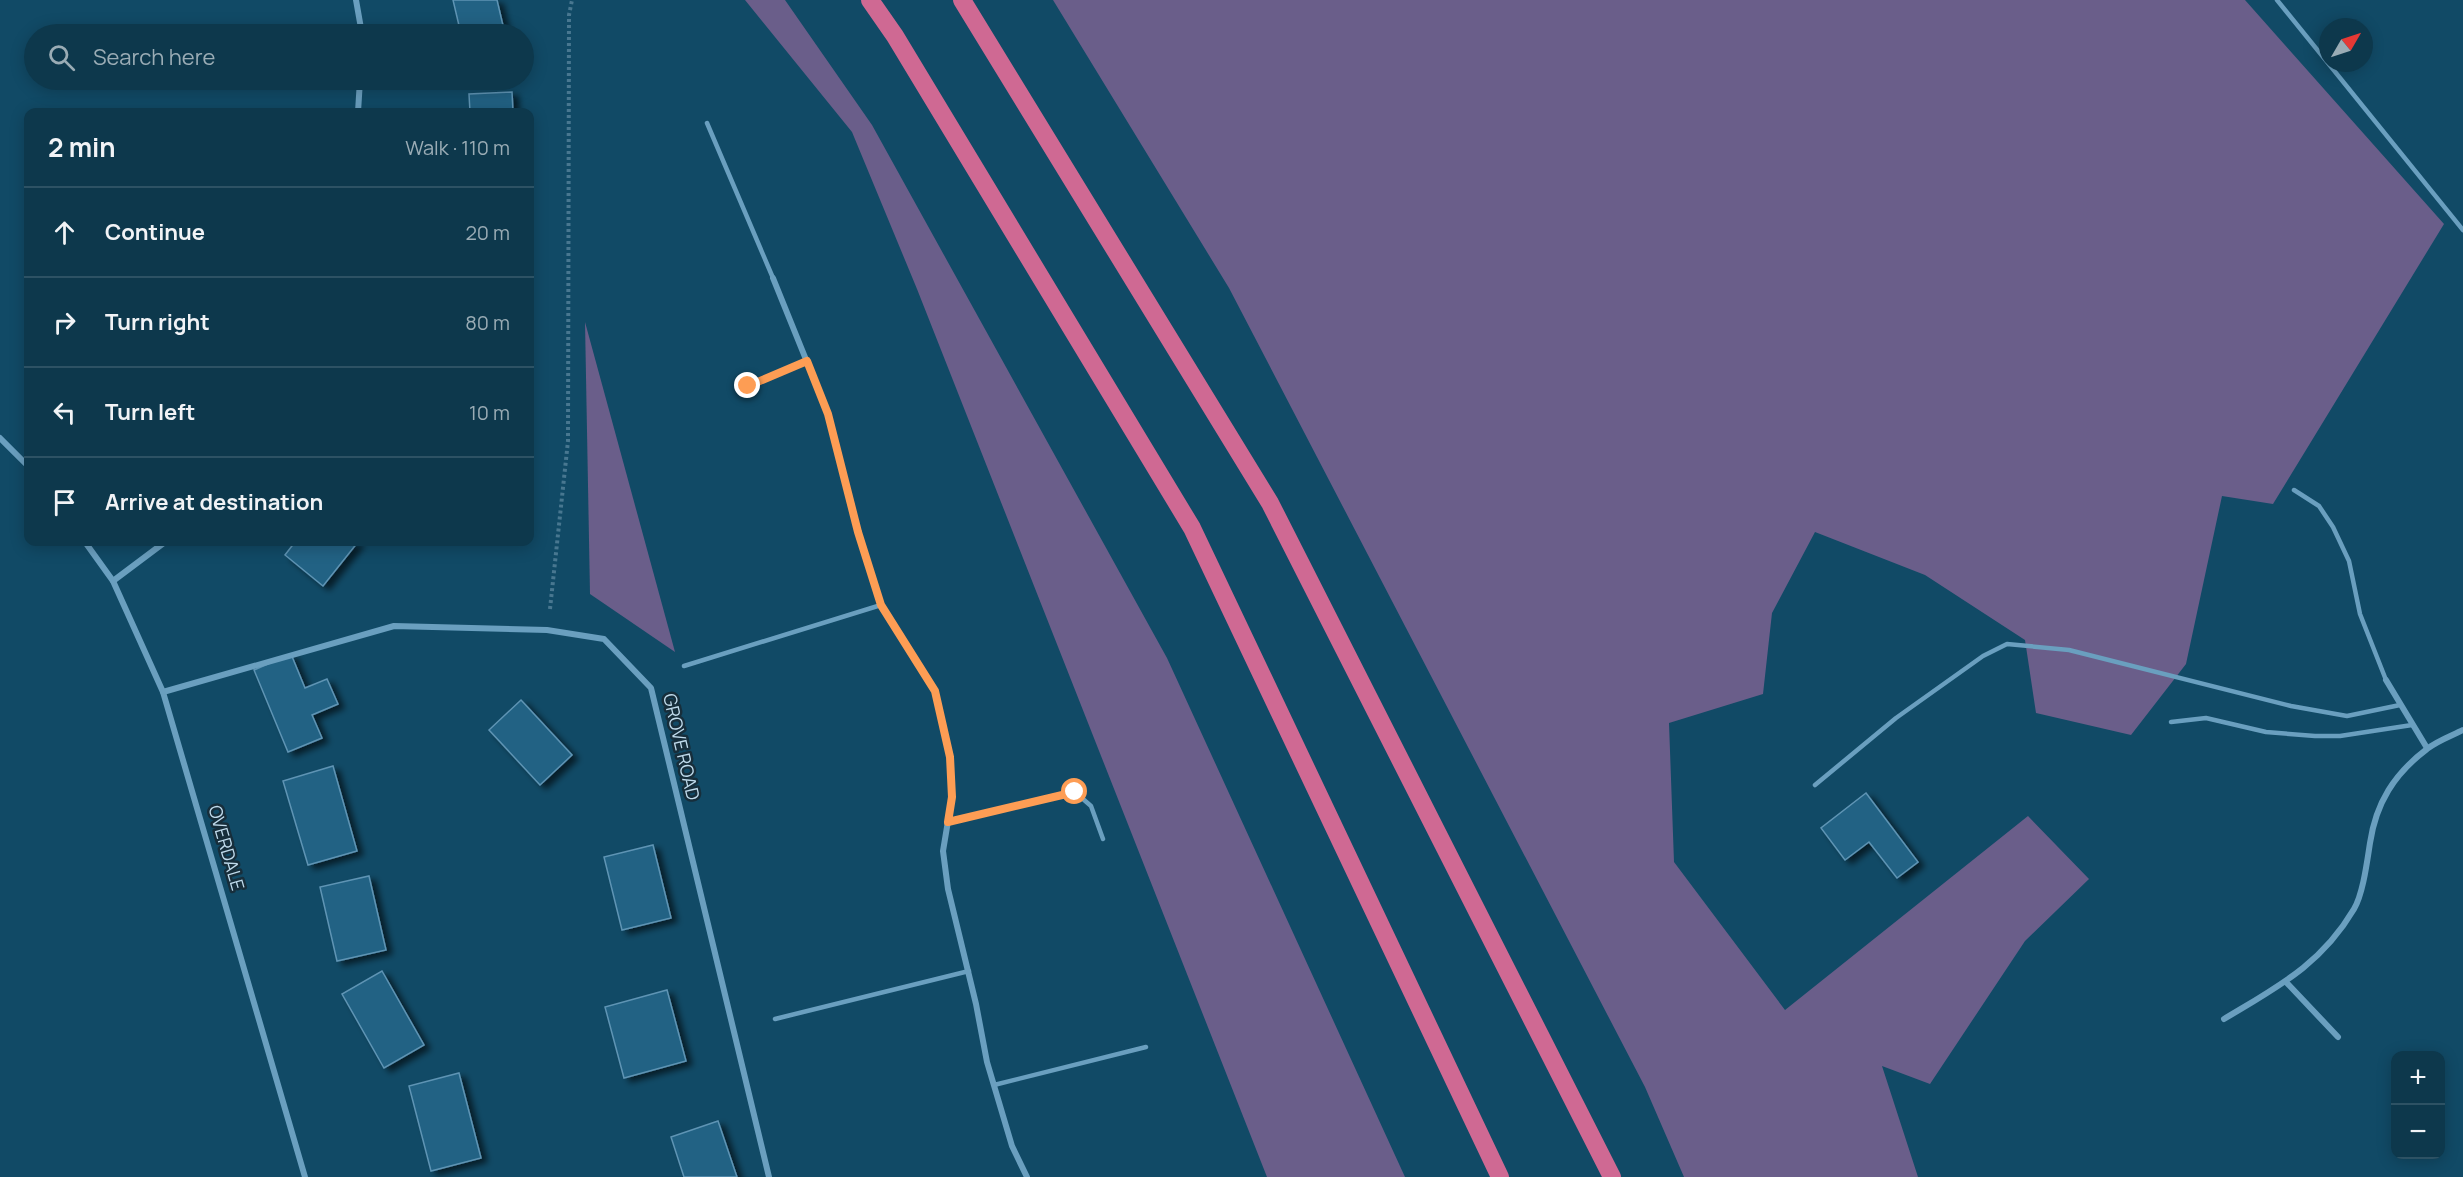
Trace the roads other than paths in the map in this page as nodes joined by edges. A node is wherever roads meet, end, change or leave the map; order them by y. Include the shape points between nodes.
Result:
1 (356, 0) edge
2 (870, 0) edge
3 (962, 0) edge
4 (2277, 0) edge
5 (360, 24) edge
6 (359, 90) edge
7 (358, 108) edge
8 (707, 123) dead end
9 (2463, 230) edge
10 (773, 278) joint
11 (807, 361) junction
12 (748, 386) dead end
13 (0, 438) edge
14 (24, 462) edge
15 (2294, 490) dead end
16 (88, 546) edge
17 (160, 546) edge
18 (113, 581) junction
19 (881, 605) junction
20 (684, 666) dead end
21 (2386, 680) joint
22 (163, 692) junction
23 (2400, 705) junction
24 (2171, 722) dead end
25 (2412, 725) junction
26 (2463, 730) edge
27 (2427, 748) junction
28 (1815, 785) dead end
29 (948, 822) junction
30 (1103, 839) dead end
31 (969, 971) junction
32 (2286, 982) junction
33 (775, 1019) dead end
34 (2224, 1020) dead end
35 (2338, 1037) dead end
36 (1146, 1047) dead end
37 (994, 1085) junction
38 (306, 1177) edge
39 (769, 1177) edge
40 (1027, 1177) edge
41 (1500, 1177) edge
42 (1612, 1177) edge

1 - 5 street
2 - 41 highway via 1192,528
3 - 42 highway via 1270,503
4 - 9 lane
6 - 7 street
8 - 10 lane
10 - 11 street
11 - 12 street
11 - 19 street via 828,414
13 - 14 street
15 - 21 lane via 2319,506 2333,527 2349,561 2360,614
16 - 18 street, OVERDALE
17 - 18 street
18 - 22 street, OVERDALE
19 - 20 lane
19 - 29 street via 935,691 950,757 952,797
21 - 23 street
22 - 38 street, OVERDALE
22 - 39 street, GROVE ROAD via 394,626 547,630 604,639 651,688
23 - 25 street
23 - 28 lane via 2347,716 2291,706 2069,650 2007,645 1983,656 1896,718
24 - 25 lane via 2206,718 2266,732 2314,736
25 - 27 street
26 - 27 street
27 - 32 street via 2388,787 2373,823 2355,907 2323,952
29 - 30 lane via 1075,792 1091,806
29 - 31 street via 943,851 948,889
31 - 33 lane
31 - 37 street
32 - 34 street
32 - 35 street
36 - 37 lane
37 - 40 street via 1012,1146

